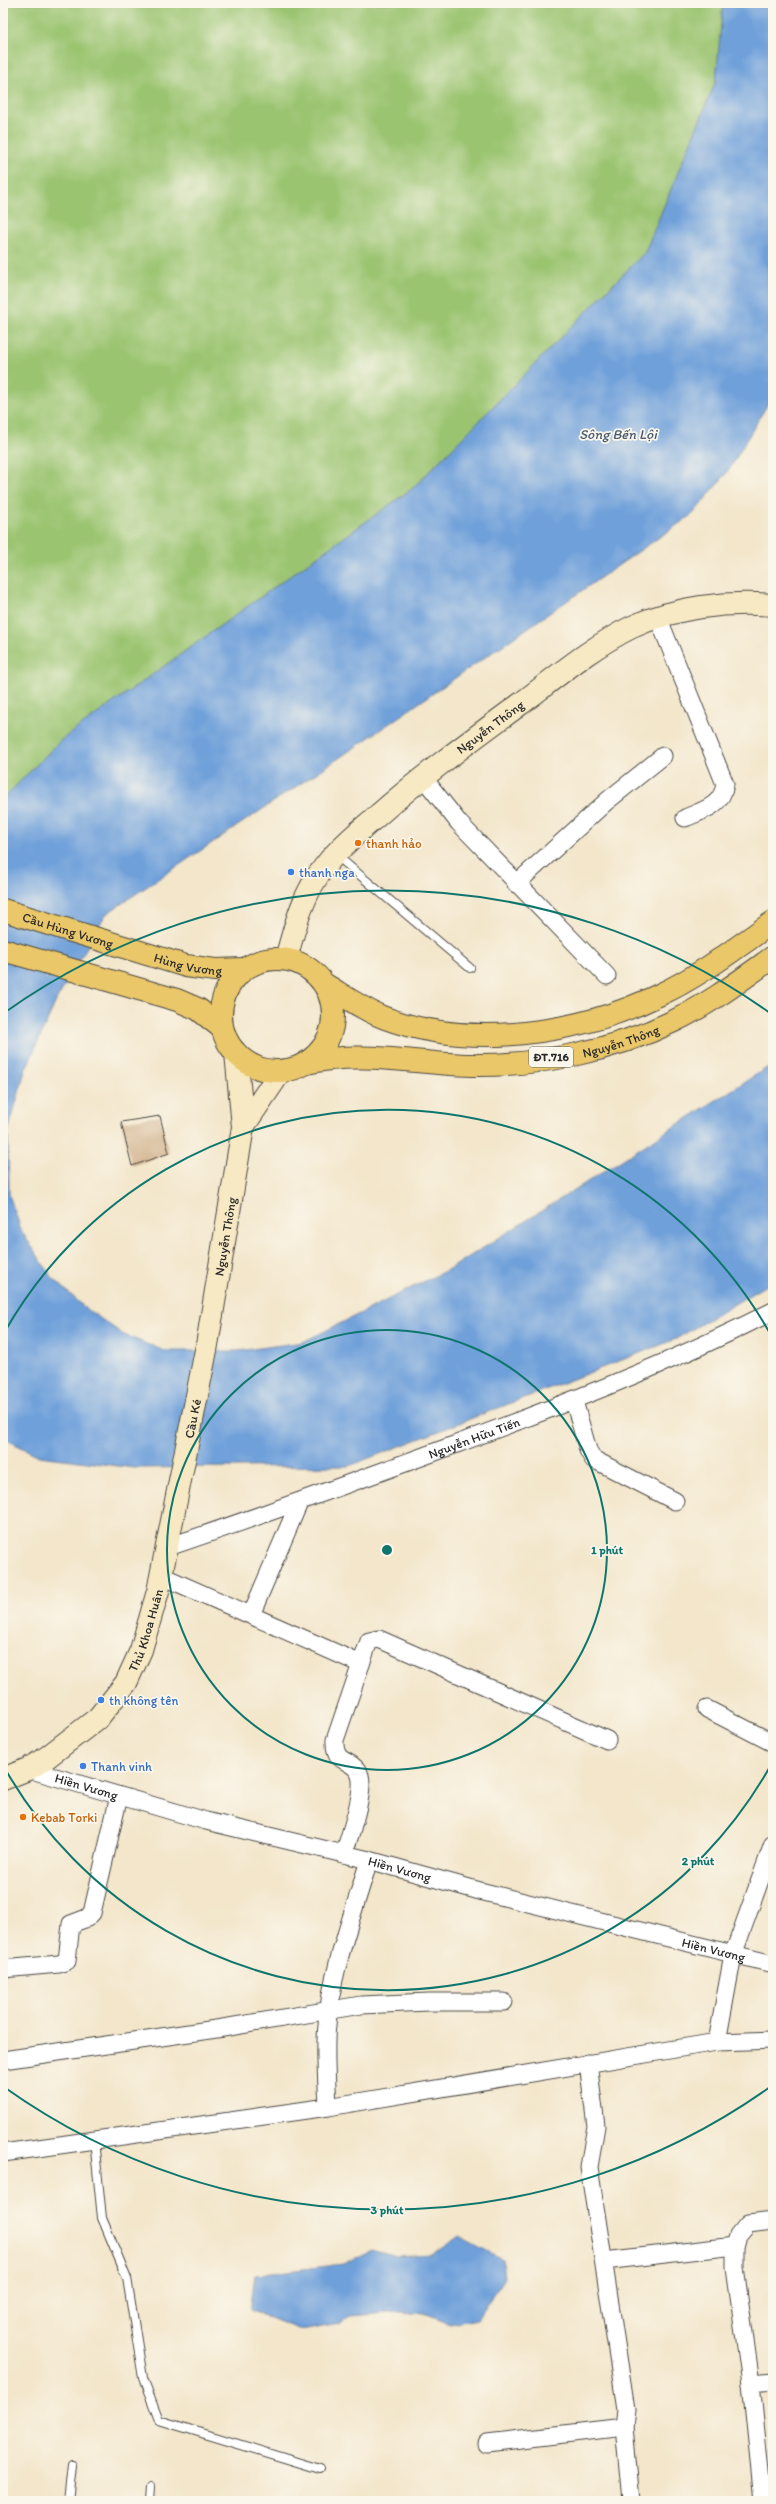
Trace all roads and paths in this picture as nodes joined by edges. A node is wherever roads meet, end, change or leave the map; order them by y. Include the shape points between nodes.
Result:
1 (773, 605) edge
2 (658, 617) junction
3 (663, 756) dead end
4 (422, 776) junction
5 (685, 818) dead end
6 (336, 855) junction
7 (516, 884) junction
8 (3, 910) edge
9 (773, 922) edge
10 (3, 950) edge
11 (132, 950) joint
12 (773, 957) edge
13 (286, 960) junction
14 (470, 968) dead end
15 (244, 969) junction
16 (607, 976) dead end
17 (324, 984) junction
18 (222, 1028) junction
19 (236, 1053) junction
20 (306, 1063) junction
21 (281, 1071) junction
22 (242, 1127) junction
23 (773, 1311) edge
24 (207, 1345) joint
25 (574, 1401) junction
26 (177, 1491) joint
27 (675, 1501) dead end
28 (299, 1503) junction
29 (168, 1547) junction
30 (162, 1576) junction
31 (251, 1616) junction
32 (361, 1664) junction
33 (707, 1709) dead end
34 (607, 1740) dead end
35 (773, 1743) edge
36 (28, 1769) junction
37 (3, 1778) edge
38 (119, 1796) junction
39 (773, 1844) edge
40 (344, 1854) junction
41 (369, 1860) junction
42 (733, 1955) junction
43 (773, 1964) edge
44 (3, 1969) edge
45 (504, 2002) dead end
46 (329, 2010) junction
47 (773, 2040) edge
48 (717, 2042) junction
49 (3, 2060) edge
50 (588, 2064) junction
51 (328, 2107) junction
52 (94, 2140) junction
53 (3, 2153) edge
54 (773, 2221) edge
55 (735, 2246) junction
56 (604, 2261) junction
57 (773, 2381) edge
58 (751, 2383) junction
59 (624, 2427) junction
60 (487, 2443) dead end
61 (72, 2466) dead end
62 (320, 2469) dead end
63 (151, 2486) dead end
64 (68, 2501) edge
65 (150, 2501) edge
66 (631, 2501) edge
67 (763, 2501) edge

1 - 2 main road, Nguyễn Thông via 752,603 708,606
2 - 4 main road, Nguyễn Thông via 632,628 589,653
2 - 5 street via 725,784 724,794 718,803
3 - 7 street via 607,801
4 - 6 main road, Nguyễn Thông
4 - 7 street via 459,824
6 - 13 main road, Nguyễn Thông via 325,866 310,889 298,916
6 - 14 lane
7 - 16 street
8 - 11 main road, Cầu Hùng Vương
9 - 17 main road, Nguyễn Thông / ĐT.716 via 698,974 661,995 614,1013 560,1027 500,1035 455,1034 419,1028 384,1017
10 - 18 main road via 177,1000 198,1010
11 - 15 main road, Hùng Vương via 186,966 215,970
12 - 20 main road, Nguyễn Thông / ĐT.716 via 715,998 674,1021 622,1042 572,1054 513,1063 472,1065 362,1057 333,1057
13 - 15 main road via 263,961
13 - 17 main road via 301,964 314,972
15 - 18 main road via 234,978 224,995
17 - 20 main road via 331,998 332,1027 322,1047
18 - 19 main road
19 - 21 main road via 258,1067
19 - 22 main road, Nguyễn Thông
20 - 21 main road
21 - 22 main road, Nguyễn Thông
22 - 24 main road, Nguyễn Thông
23 - 25 street, Nguyễn Hữu Tiến
24 - 26 main road, Cầu Ké
25 - 27 street via 593,1459
25 - 28 street, Nguyễn Hữu Tiến
26 - 29 main road, Thủ Khoa Huân
28 - 29 street, Nguyễn Hữu Tiến
28 - 31 street
29 - 30 main road, Thủ Khoa Huân
30 - 31 street
30 - 36 main road, Thủ Khoa Huân via 141,1650 126,1683 110,1706 85,1730
31 - 32 street
32 - 34 street via 369,1641 379,1639
32 - 40 street via 335,1750 338,1758 358,1771 361,1778 360,1792
33 - 35 street
36 - 37 main road, Thủ Khoa Huân
36 - 38 street, Hiền Vương
38 - 40 street, Hiền Vương via 206,1821
38 - 44 street via 92,1912 87,1918 71,1924 67,1961
39 - 42 street
40 - 41 street, Hiền Vương
41 - 42 street, Hiền Vương
41 - 46 street
42 - 43 street, Hiền Vương
42 - 48 street
45 - 46 street via 382,2004
46 - 49 street
46 - 51 street via 326,2026
47 - 48 street
48 - 50 street
50 - 51 street
50 - 56 street via 596,2126 589,2166
51 - 52 street
52 - 53 street
52 - 62 lane via 102,2218 127,2278 143,2378 159,2420
54 - 55 street via 748,2224 738,2236
55 - 56 street
55 - 58 street via 735,2268
56 - 59 street via 626,2409
57 - 58 street
58 - 67 street
59 - 60 street
59 - 66 street
61 - 64 lane
63 - 65 lane

